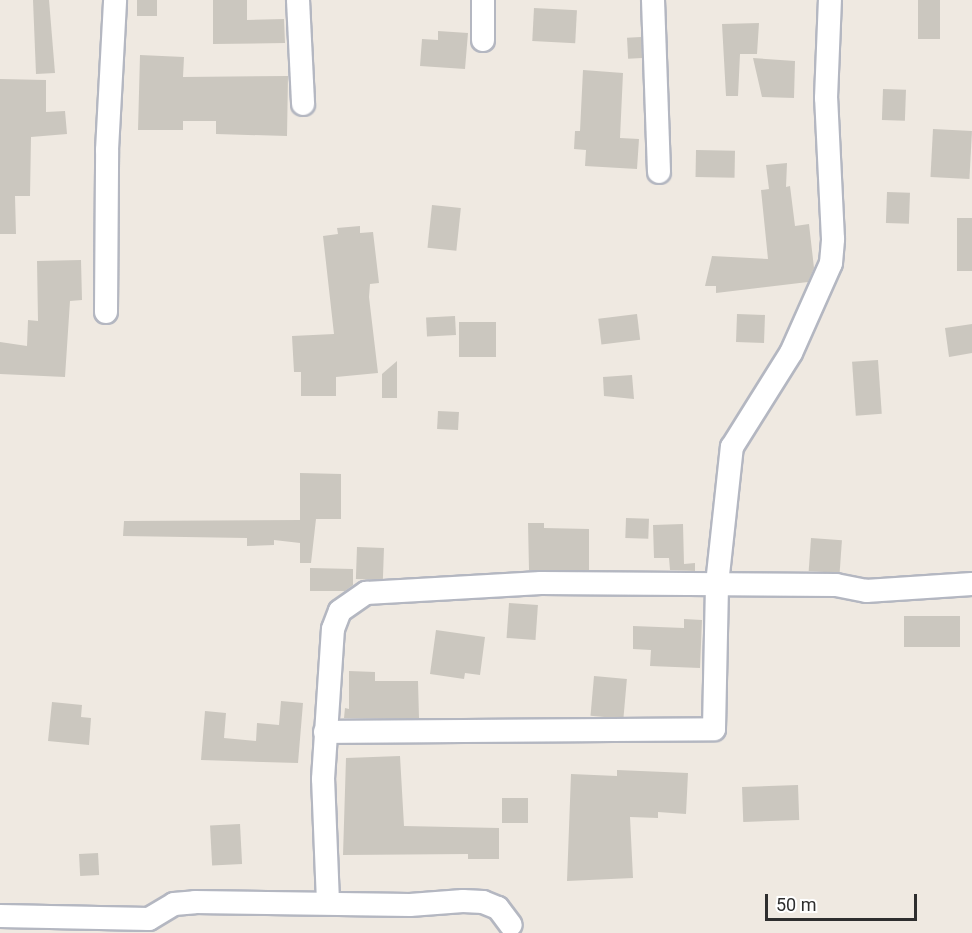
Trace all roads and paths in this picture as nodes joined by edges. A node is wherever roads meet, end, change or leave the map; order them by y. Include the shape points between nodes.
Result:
1 (114, 0) edge
2 (298, 0) edge
3 (483, 0) edge
4 (653, 0) edge
5 (830, 0) edge
6 (483, 40) dead end
7 (303, 104) dead end
8 (659, 172) dead end
9 (106, 312) dead end
10 (717, 584) junction
11 (972, 584) edge
12 (325, 732) junction
13 (328, 902) junction
14 (0, 916) edge
15 (511, 925) dead end
16 (148, 926) edge

1 - 9 street via 107,150
2 - 7 street
3 - 6 street
4 - 8 street
5 - 10 street via 826,98 831,263 791,353 732,447
10 - 11 street via 836,585 866,591
10 - 12 street via 523,583 366,593 340,611 333,629
10 - 12 street via 714,729
12 - 13 street
13 - 15 street via 483,902 498,909
13 - 16 street via 174,904
14 - 16 street

